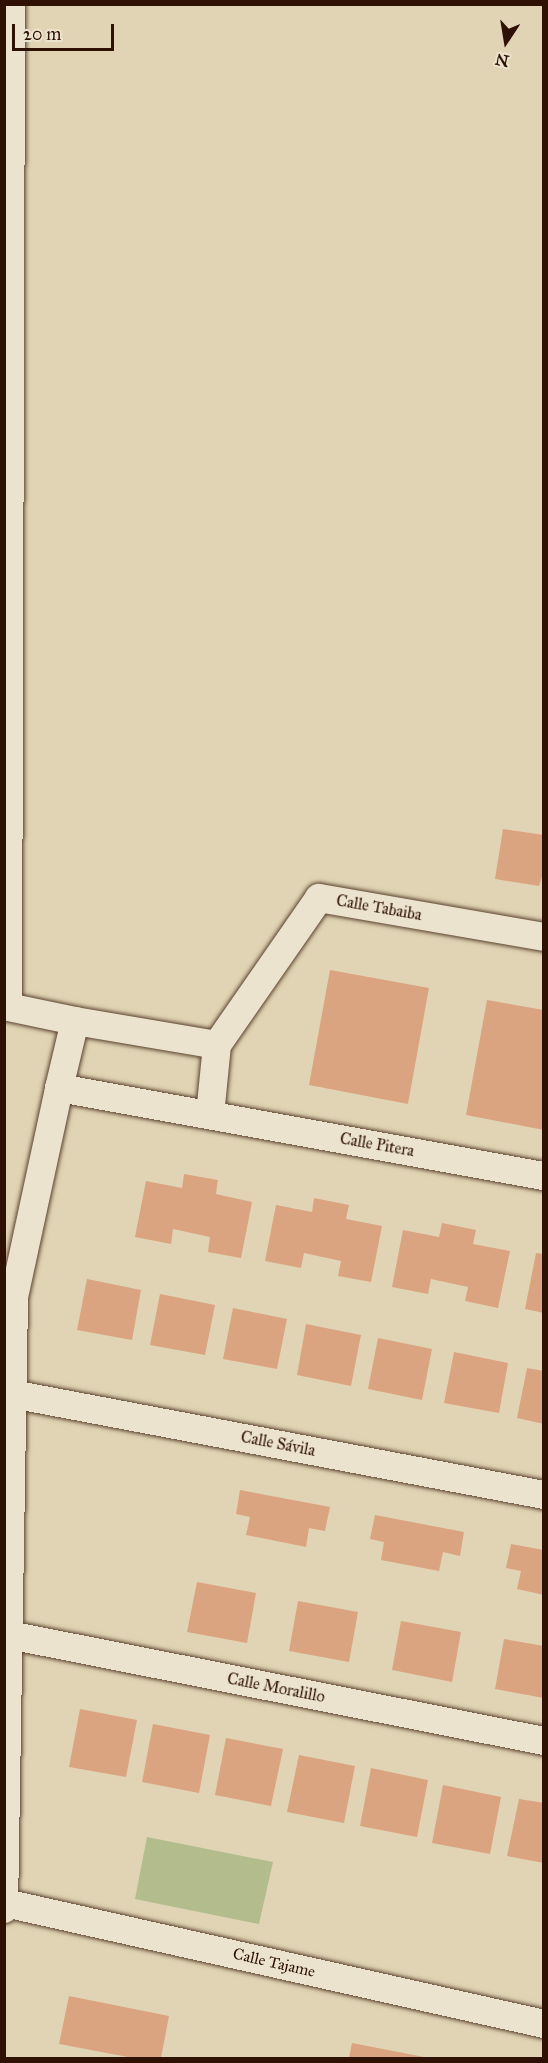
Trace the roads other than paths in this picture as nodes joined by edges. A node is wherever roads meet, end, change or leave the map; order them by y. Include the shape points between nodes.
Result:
1 (11, 4) edge
2 (543, 937) edge
3 (75, 1021) junction
4 (217, 1045) junction
5 (59, 1088) junction
6 (210, 1115) junction
7 (543, 1176) edge
8 (12, 1394) junction
9 (543, 1495) edge
10 (9, 1635) junction
11 (543, 1740) edge
12 (5, 1903) edge
13 (4, 1909) edge
14 (543, 2024) edge

1 - 3 street via 8,1007
2 - 4 street, Calle Tabaiba via 319,898
3 - 4 street
3 - 5 street
4 - 6 street
5 - 6 street, Calle Pitera
5 - 8 street via 14,1297
6 - 7 street, Calle Pitera
8 - 9 street, Calle Sávila
8 - 10 street
10 - 11 street, Calle Moralillo
10 - 12 street
12 - 13 street
12 - 14 street, Calle Tajame

